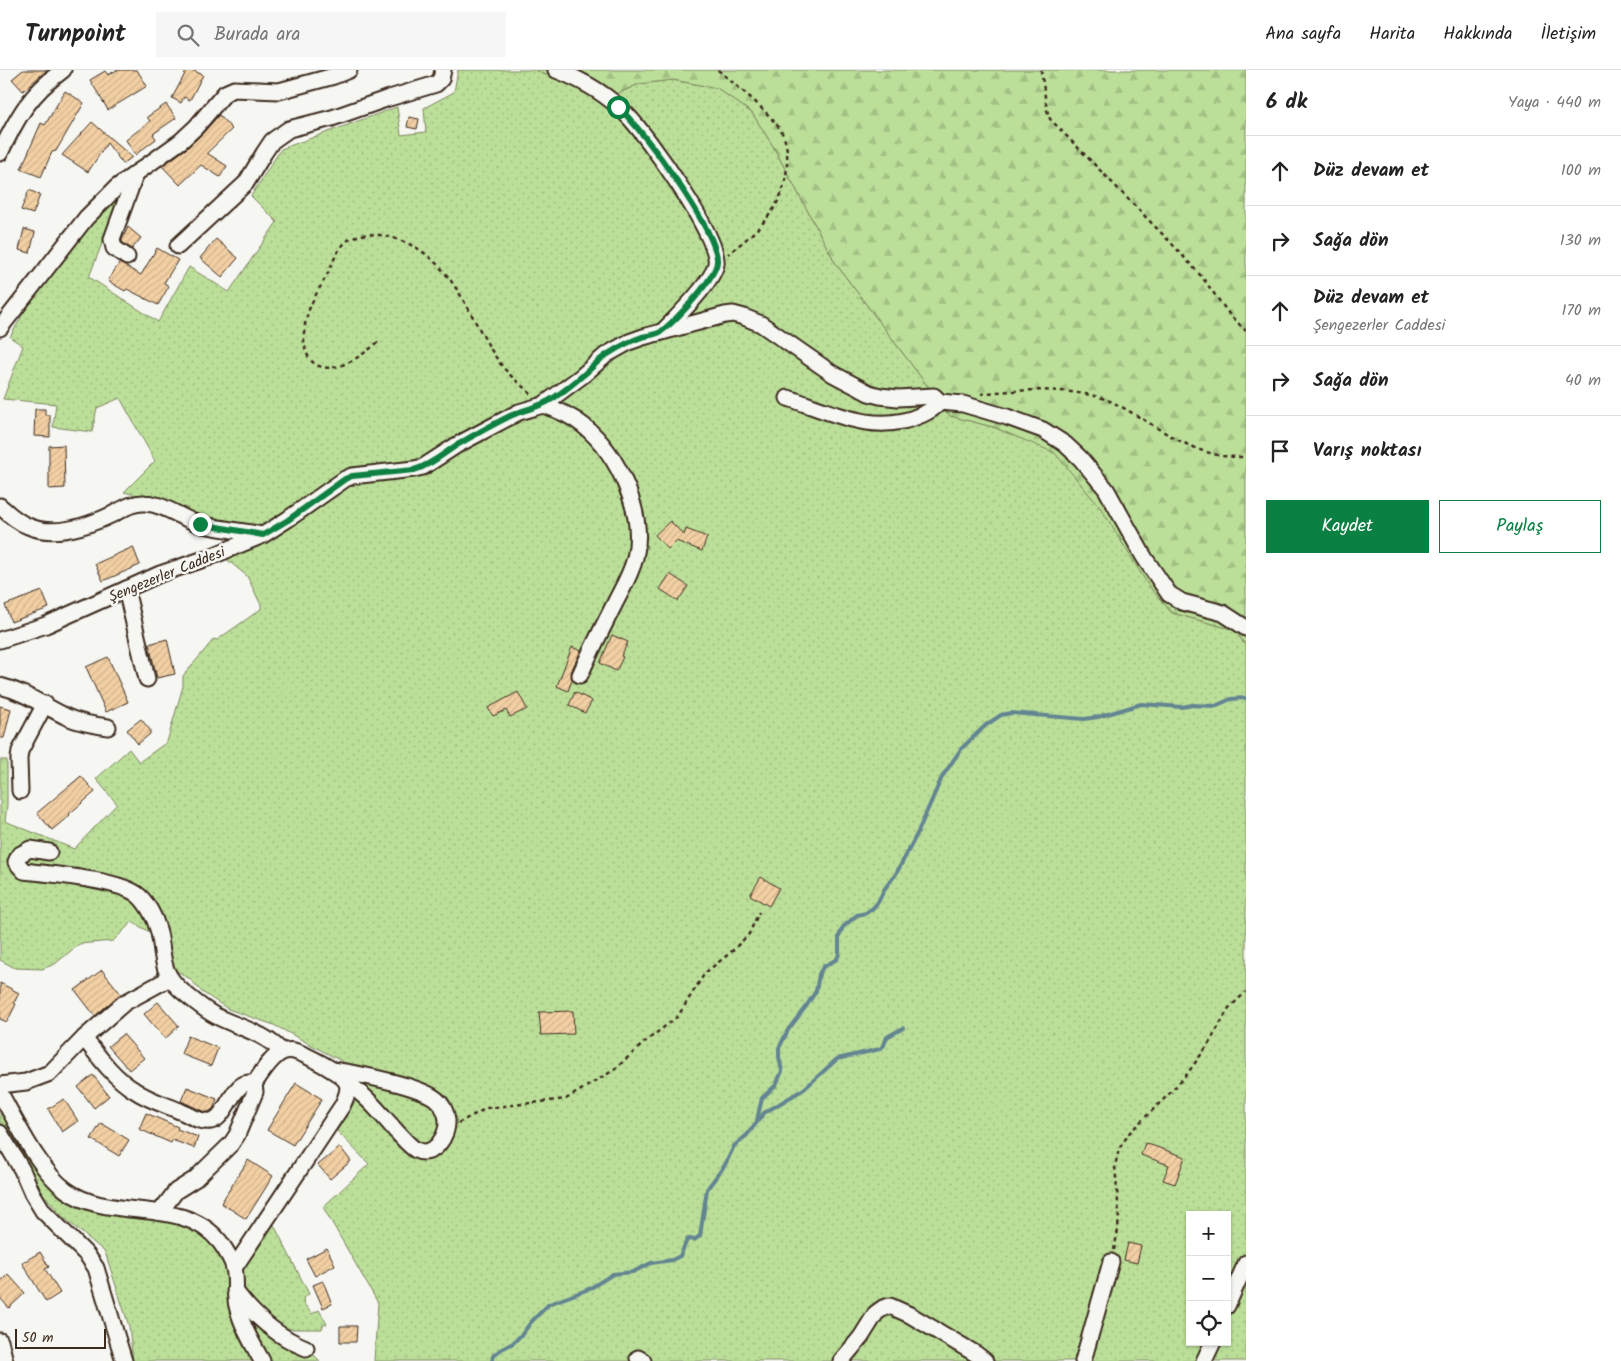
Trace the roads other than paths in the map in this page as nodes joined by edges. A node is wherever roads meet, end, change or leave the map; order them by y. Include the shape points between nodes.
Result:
1 (63, 70) edge
2 (350, 70) edge
3 (443, 70) edge
4 (556, 70) edge
5 (0, 153) edge
6 (136, 173) junction
7 (178, 246) dead end
8 (127, 257) dead end
9 (0, 328) edge
10 (661, 332) junction
11 (788, 398) dead end
12 (940, 402) junction
13 (543, 405) junction
14 (0, 506) edge
15 (263, 535) junction
16 (126, 589) junction
17 (1246, 628) edge
18 (0, 640) edge
19 (580, 675) dead end
20 (147, 679) dead end
21 (0, 686) edge
22 (45, 704) junction
23 (108, 727) dead end
24 (20, 791) dead end
25 (49, 852) dead end
26 (170, 978) junction
27 (84, 1038) junction
28 (282, 1052) junction
29 (330, 1069) junction
30 (254, 1084) junction
31 (347, 1084) junction
32 (0, 1085) edge
33 (0, 1093) edge
34 (0, 1133) edge
35 (160, 1212) junction
36 (1111, 1262) road end
37 (1246, 1263) edge
38 (234, 1268) junction
39 (235, 1291) junction
40 (1229, 1301) edge
41 (0, 1341) edge
42 (1211, 1346) edge
43 (306, 1348) dead end
44 (5, 1361) edge
45 (124, 1361) edge
46 (262, 1361) edge
47 (841, 1361) edge
48 (985, 1361) edge
49 (1083, 1361) edge
50 (1204, 1361) edge

1 - 5 street via 30,99
2 - 6 street via 279,91 229,90 181,141
3 - 7 street via 436,84 332,118 289,128 268,147 246,182
4 - 10 street via 578,79 607,98 636,124 672,173 712,242 717,262 714,271 688,306
6 - 8 street via 112,239 114,248
6 - 9 street via 86,218
10 - 12 street, Şengezerler Caddesi via 733,314 766,326 833,374 869,393 898,398 930,395
10 - 13 street, Şengezerler Caddesi via 628,342 606,355
11 - 12 street via 840,417 882,424 917,417
12 - 17 street, Şengezerler Caddesi via 963,404 1007,417 1043,430 1065,444 1106,489 1169,594 1182,602 1223,613
13 - 15 street, Şengezerler Caddesi via 509,417 424,467 366,473 345,479
13 - 19 street via 582,424 604,446 625,482 638,526 638,548 631,571
14 - 15 street via 17,520 43,530 85,525 131,505 144,503 200,524
15 - 16 street, Şengezerler Caddesi
16 - 18 street, Şengezerler Caddesi via 46,625
16 - 20 street
21 - 22 street
22 - 23 street via 67,717
22 - 24 street via 20,751
25 - 26 street via 30,849 19,855 16,862 24,871 114,884 139,895 158,928 162,960
26 - 27 street via 124,1003
26 - 28 street via 199,1006 262,1036
27 - 30 street via 118,1078 135,1091 207,1122 217,1119 244,1084
27 - 32 street via 50,1073 26,1082
28 - 29 street via 292,1050
28 - 30 street
29 - 31 street
29 - 31 street via 372,1077 429,1094 438,1100 442,1108 447,1122 444,1136 431,1150 417,1150 366,1096
30 - 35 street via 254,1092 232,1144 195,1179 176,1191
31 - 38 street via 347,1097 342,1106
33 - 35 street via 45,1168 65,1189 77,1197 107,1207
34 - 45 street via 44,1211 96,1268
35 - 38 street via 190,1221 210,1232 220,1242
36 - 49 street
37 - 40 street
38 - 39 street
39 - 43 street via 279,1335
39 - 46 street via 240,1320
41 - 44 street
42 - 50 street
47 - 48 street via 862,1337 876,1313 890,1306

